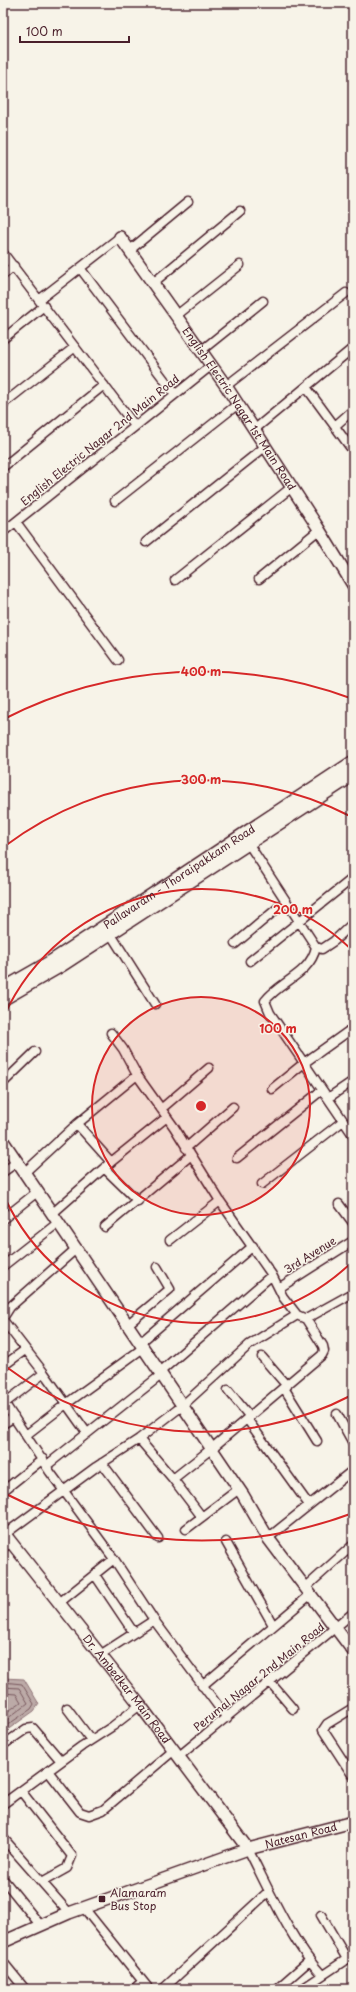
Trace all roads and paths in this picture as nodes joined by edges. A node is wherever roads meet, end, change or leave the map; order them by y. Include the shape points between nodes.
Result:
1 (188, 202) dead end
2 (240, 211) dead end
3 (120, 237) joint
4 (130, 250) junction
5 (3, 253) edge
6 (240, 265) dead end
7 (14, 266) junction
8 (80, 268) junction
9 (3, 275) edge
10 (153, 283) junction
11 (346, 293) dead end
12 (263, 300) dead end
13 (42, 303) junction
14 (176, 315) junction
15 (3, 339) edge
16 (75, 347) junction
17 (353, 348) edge
18 (202, 350) junction
19 (212, 364) junction
20 (104, 385) junction
21 (226, 386) junction
22 (306, 387) junction
23 (175, 394) junction
24 (3, 404) edge
25 (238, 404) junction
26 (353, 410) edge
27 (135, 426) junction
28 (335, 426) junction
29 (255, 429) junction
30 (266, 446) junction
31 (353, 451) edge
32 (3, 467) edge
33 (292, 487) junction
34 (115, 501) dead end
35 (16, 522) junction
36 (320, 529) junction
37 (3, 532) edge
38 (146, 542) dead end
39 (351, 577) edge
40 (258, 579) dead end
41 (175, 580) dead end
42 (118, 660) dead end
43 (353, 762) edge
44 (353, 775) edge
45 (248, 843) junction
46 (353, 878) edge
47 (285, 902) junction
48 (299, 922) junction
49 (353, 923) edge
50 (110, 933) junction
51 (235, 944) dead end
52 (316, 947) junction
53 (250, 962) dead end
54 (3, 989) edge
55 (3, 999) edge
56 (155, 1004) dead end
57 (353, 1028) edge
58 (111, 1033) dead end
59 (35, 1052) dead end
60 (304, 1063) junction
61 (209, 1068) dead end
62 (137, 1075) junction
63 (353, 1081) edge
64 (3, 1083) edge
65 (272, 1090) dead end
66 (322, 1090) junction
67 (328, 1098) junction
68 (233, 1107) dead end
69 (161, 1109) junction
70 (167, 1118) junction
71 (343, 1120) junction
72 (77, 1124) junction
73 (353, 1134) edge
74 (3, 1141) edge
75 (186, 1148) junction
76 (190, 1156) junction
77 (237, 1158) dead end
78 (17, 1162) junction
79 (111, 1162) junction
80 (104, 1168) junction
81 (3, 1172) edge
82 (24, 1173) junction
83 (262, 1184) dead end
84 (37, 1192) junction
85 (138, 1200) junction
86 (220, 1202) junction
87 (339, 1204) dead end
88 (56, 1218) junction
89 (3, 1219) edge
90 (353, 1223) edge
91 (105, 1227) dead end
92 (170, 1240) dead end
93 (353, 1241) edge
94 (253, 1246) junction
95 (77, 1248) junction
96 (3, 1266) edge
97 (157, 1267) dead end
98 (272, 1275) junction
99 (279, 1288) junction
100 (353, 1293) edge
101 (297, 1315) junction
102 (3, 1319) edge
103 (306, 1319) junction
104 (127, 1325) junction
105 (141, 1345) junction
106 (25, 1350) junction
107 (262, 1357) dead end
108 (3, 1366) edge
109 (44, 1373) junction
110 (160, 1374) junction
111 (285, 1387) junction
112 (228, 1390) dead end
113 (4, 1402) edge
114 (66, 1404) junction
115 (182, 1406) junction
116 (337, 1414) dead end
117 (14, 1417) junction
118 (248, 1418) junction
119 (3, 1424) edge
120 (87, 1433) junction
121 (26, 1435) junction
122 (139, 1439) junction
123 (317, 1441) dead end
124 (353, 1443) edge
125 (211, 1449) junction
126 (45, 1462) junction
127 (102, 1463) junction
128 (353, 1470) edge
129 (173, 1478) junction
130 (239, 1489) junction
131 (3, 1491) edge
132 (64, 1491) junction
133 (310, 1505) junction
134 (202, 1517) junction
135 (186, 1529) dead end
136 (158, 1538) dead end
137 (268, 1538) junction
138 (6, 1539) edge
139 (226, 1542) dead end
140 (353, 1545) edge
141 (114, 1560) junction
142 (95, 1575) junction
143 (308, 1591) junction
144 (59, 1603) junction
145 (353, 1613) edge
146 (154, 1620) junction
147 (273, 1625) junction
148 (335, 1629) junction
149 (134, 1632) junction
150 (353, 1651) edge
151 (100, 1655) junction
152 (270, 1682) junction
153 (202, 1686) junction
154 (140, 1705) junction
155 (67, 1708) dead end
156 (353, 1708) edge
157 (293, 1709) dead end
158 (227, 1718) junction
159 (91, 1740) junction
160 (3, 1745) edge
161 (176, 1754) junction
162 (61, 1761) junction
163 (48, 1771) junction
164 (353, 1776) edge
165 (21, 1791) junction
166 (3, 1804) edge
167 (353, 1822) edge
168 (3, 1838) edge
169 (248, 1849) junction
170 (3, 1879) edge
171 (42, 1882) junction
172 (269, 1891) junction
173 (84, 1908) junction
174 (69, 1914) junction
175 (321, 1915) dead end
176 (41, 1926) junction
177 (3, 1942) edge
178 (350, 1957) edge
179 (3, 1962) edge
180 (309, 1962) junction
181 (322, 1975) junction
182 (142, 1982) junction
183 (25, 1989) edge
184 (134, 1989) edge
185 (148, 1989) edge
186 (164, 1989) edge
187 (277, 1989) edge
188 (302, 1989) edge

1 - 4 street
2 - 10 street
3 - 4 street, English Electric Nagar 1st Main Road
3 - 8 street
4 - 10 street, English Electric Nagar 1st Main Road
5 - 7 street
6 - 14 street
7 - 9 street
7 - 13 street
8 - 13 street
8 - 23 street
10 - 14 street, English Electric Nagar 1st Main Road
11 - 21 street
12 - 18 street
13 - 15 street
13 - 16 street
14 - 18 street, English Electric Nagar 1st Main Road
16 - 20 street
16 - 24 street
17 - 22 street
18 - 19 street, English Electric Nagar 1st Main Road
19 - 21 street, English Electric Nagar 1st Main Road
19 - 23 street, English Electric Nagar 2nd Main Road
20 - 27 street
20 - 32 street
21 - 25 street, English Electric Nagar 1st Main Road
22 - 28 street
22 - 29 street
23 - 27 street, English Electric Nagar 2nd Main Road
25 - 29 street, English Electric Nagar 1st Main Road
25 - 34 street
26 - 28 street
27 - 35 street, English Electric Nagar 2nd Main Road
28 - 31 street
29 - 30 street, English Electric Nagar 1st Main Road
30 - 33 street, English Electric Nagar 1st Main Road
30 - 38 street
33 - 36 street, English Electric Nagar 1st Main Road
33 - 41 street
35 - 37 street, English Electric Nagar 2nd Main Road
35 - 42 street
36 - 39 street, English Electric Nagar 1st Main Road
36 - 40 street
43 - 54 main road, Pallavaram - Thoraipakkam Road via 52,961
44 - 45 main road, Pallavaram - Thoraipakkam Road
45 - 47 street
45 - 50 main road, Pallavaram - Thoraipakkam Road
46 - 48 street
47 - 48 street
47 - 51 street
48 - 52 street
48 - 53 street
49 - 52 street via 328,946 322,949
50 - 55 main road, Pallavaram - Thoraipakkam Road via 62,965
50 - 56 street
52 - 60 street via 314,956 302,970 265,1001 270,1013
57 - 60 street
58 - 62 street
59 - 64 street
60 - 65 street
60 - 66 street
61 - 69 street
62 - 69 street
62 - 72 street
63 - 67 street
66 - 67 street
66 - 77 street
67 - 71 street
68 - 75 street
69 - 70 street
70 - 75 street
70 - 79 street
71 - 73 street
71 - 83 street
72 - 79 street
72 - 82 street
74 - 78 street
75 - 76 street
76 - 85 street
76 - 86 street
78 - 81 street
78 - 82 street
79 - 80 street
80 - 85 street
80 - 88 street
82 - 84 street
84 - 88 street
84 - 89 street
85 - 91 street
86 - 92 street
86 - 94 street
87 - 90 street
88 - 95 street
88 - 96 street
93 - 99 street, 3rd Avenue
94 - 98 street
94 - 105 street
95 - 102 street via 10,1307
95 - 104 street
97 - 104 street via 170,1289
98 - 99 street
98 - 110 street
99 - 101 street
100 - 103 street
101 - 103 street
101 - 115 street via 248,1345
102 - 106 street
103 - 111 street via 324,1350 315,1363
104 - 105 street
105 - 110 street
105 - 114 street
106 - 108 street
106 - 109 street
107 - 111 street
109 - 113 street
109 - 114 street
110 - 115 street
110 - 120 street
111 - 118 street
111 - 123 street
112 - 118 street
113 - 117 street
114 - 120 street
114 - 121 street
115 - 122 street
115 - 125 street
116 - 124 street
117 - 119 street
117 - 121 street
118 - 125 street
118 - 133 street
120 - 126 street
121 - 126 street
122 - 127 street
122 - 129 street
125 - 129 street
125 - 130 street
126 - 131 street
126 - 132 street
127 - 132 street
127 - 136 street
128 - 133 street
129 - 134 street
130 - 134 street
130 - 137 street
132 - 138 street
132 - 141 street
133 - 137 street
134 - 135 street
137 - 143 street
138 - 144 street, Dr. Ambedkar Main Road
139 - 147 street
140 - 143 street
141 - 142 street
141 - 146 street
142 - 144 street
142 - 149 street
143 - 147 street
143 - 148 street
144 - 151 street, Dr. Ambedkar Main Road
145 - 148 street, Perumal Nagar 2nd Main Road
146 - 149 street
146 - 153 street
147 - 153 street
148 - 150 street
148 - 152 street, Perumal Nagar 2nd Main Road
149 - 151 street
151 - 154 street, Dr. Ambedkar Main Road
152 - 157 street
152 - 158 street, Perumal Nagar 2nd Main Road
153 - 158 street
154 - 159 street
154 - 161 street, Dr. Ambedkar Main Road
155 - 159 street
156 - 164 street via 322,1730
158 - 161 street, Perumal Nagar 2nd Main Road
159 - 162 street
160 - 162 street via 26,1729 33,1728
161 - 163 street, Perumal Nagar 2nd Main Road via 93,1815 80,1812
161 - 169 street, Dr. Ambedkar Main Road
162 - 163 street
163 - 165 street
165 - 166 street
165 - 171 street via 72,1856 67,1868
167 - 169 street, Natesan Road
168 - 171 street
169 - 172 street
169 - 173 street, Natesan Road
170 - 176 street
171 - 174 street
172 - 180 street
172 - 186 street
173 - 174 street, Natesan Road
173 - 182 street
174 - 176 street, Natesan Road
175 - 178 street
176 - 177 street, Natesan Road
178 - 181 street
179 - 183 street
180 - 181 street
180 - 187 street
181 - 188 street
182 - 184 street
182 - 185 street

